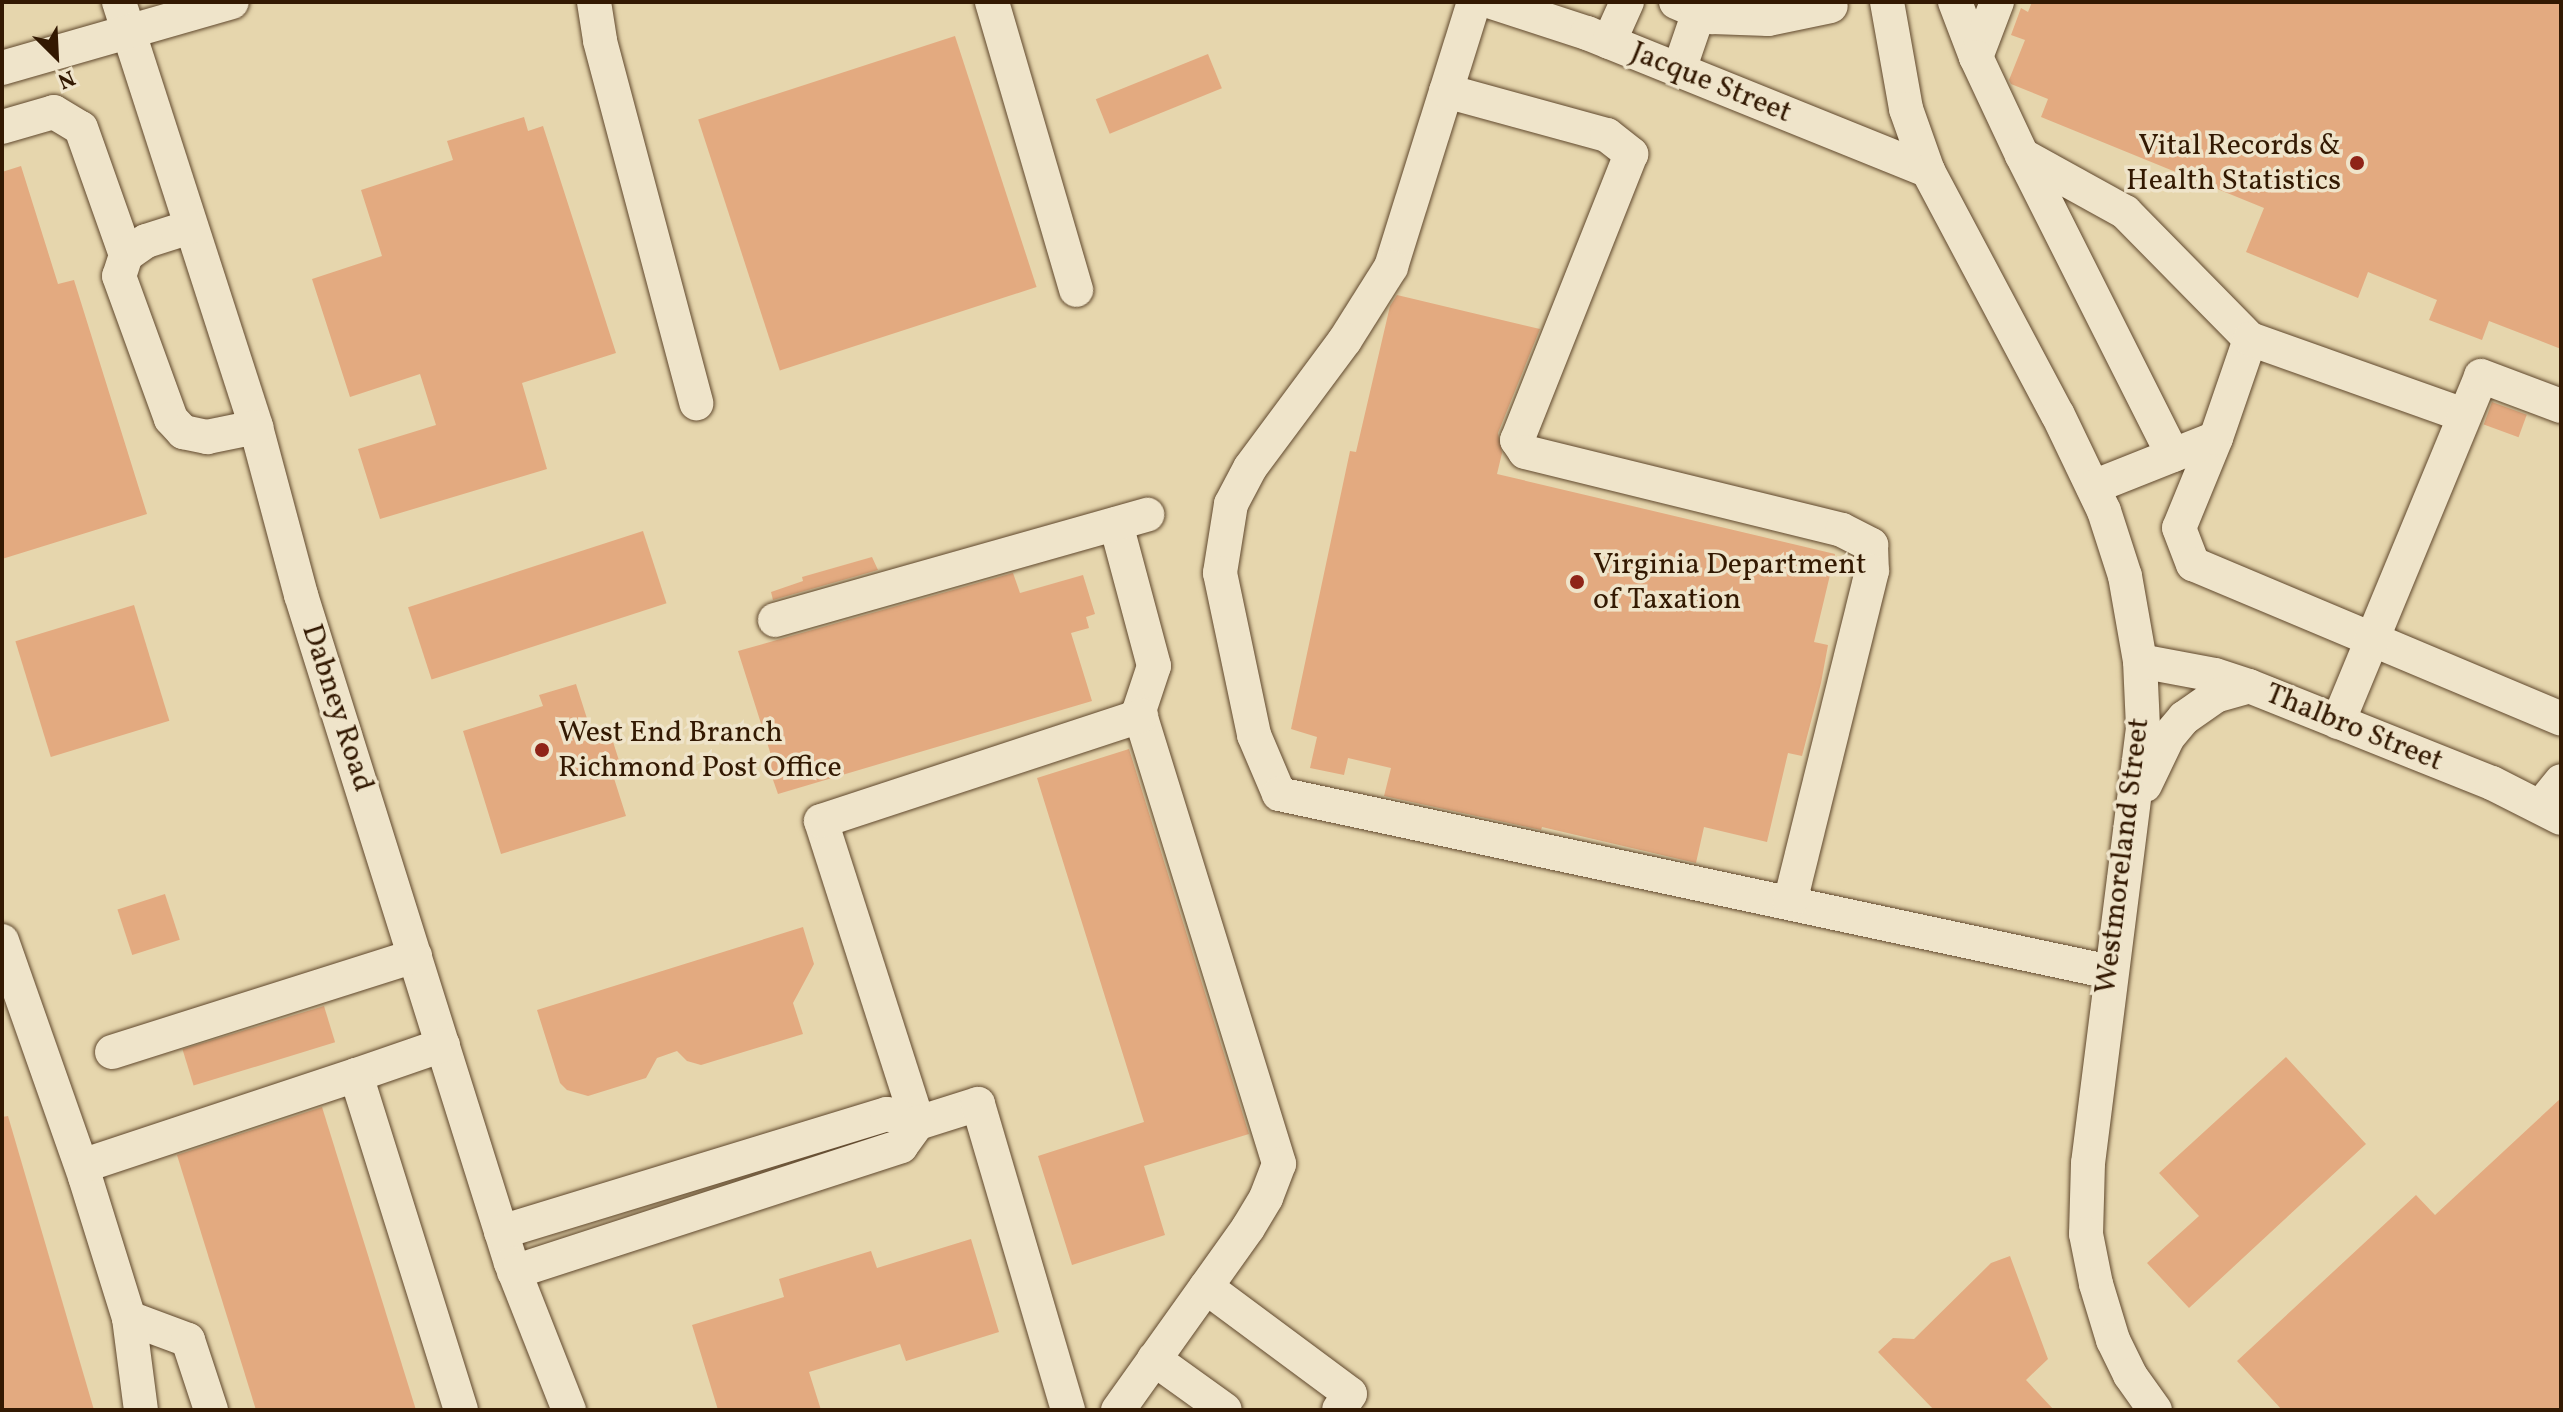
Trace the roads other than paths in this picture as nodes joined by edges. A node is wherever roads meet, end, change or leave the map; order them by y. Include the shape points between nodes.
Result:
1 (232, 2) edge
2 (594, 2) edge
3 (992, 2) edge
4 (1474, 2) edge
5 (1492, 2) edge
6 (1627, 2) edge
7 (1955, 2) edge
8 (1997, 2) edge
9 (1831, 4) edge
10 (1887, 4) edge
11 (1687, 7) edge
12 (124, 16) edge
13 (1609, 42) junction
14 (1976, 57) junction
15 (2, 68) edge
16 (1679, 70) junction
17 (1446, 91) junction
18 (2, 127) edge
19 (2022, 155) junction
20 (1928, 171) junction
21 (190, 227) junction
22 (126, 255) junction
23 (1076, 290) dead end
24 (2250, 339) junction
25 (696, 403) dead end
26 (2561, 406) edge
27 (2464, 415) junction
28 (256, 427) junction
29 (2216, 438) junction
30 (2173, 455) junction
31 (2093, 487) junction
32 (775, 620) dead end
33 (2372, 639) junction
34 (2140, 661) junction
35 (2249, 686) junction
36 (1141, 716) junction
37 (2561, 719) edge
38 (2338, 722) junction
39 (2554, 801) edge
40 (2136, 803) junction
41 (1790, 903) junction
42 (2, 941) edge
43 (415, 956) junction
44 (2110, 972) junction
45 (14, 1015) edge
46 (443, 1045) junction
47 (112, 1052) dead end
48 (356, 1075) junction
49 (918, 1123) junction
50 (82, 1166) junction
51 (501, 1232) junction
52 (514, 1272) junction
53 (1206, 1287) junction
54 (129, 1318) junction
55 (1154, 1359) junction
56 (141, 1410) edge
57 (211, 1410) edge
58 (461, 1410) edge
59 (569, 1410) edge
60 (1068, 1410) edge
61 (1118, 1410) edge
62 (1225, 1410) edge
63 (1339, 1410) edge
64 (2155, 1410) edge

1 - 12 street
2 - 25 street
3 - 23 street
4 - 17 street
5 - 13 street, Jacque Street
6 - 13 street
7 - 14 street
8 - 14 street
9 - 10 street
9 - 11 street via 1768,19 1712,17
10 - 20 street, Westmoreland Street via 1906,109
11 - 16 street
12 - 15 street
12 - 21 street, Dabney Road
13 - 16 street, Jacque Street
14 - 19 street
16 - 20 street, Jacque Street
17 - 41 street via 1607,135 1631,154 1517,440 1525,452 1842,530 1871,545 1872,571
17 - 41 street via 1391,267 1345,340 1250,468 1231,504 1220,573 1254,735 1272,779 1279,794
18 - 22 street via 54,112 81,128
19 - 24 street via 2125,212
19 - 30 street
20 - 31 street, Westmoreland Street
21 - 22 street via 146,241
21 - 28 street, Dabney Road
22 - 28 street via 119,276 171,419 183,432 207,437
24 - 27 street
24 - 29 street
26 - 27 street via 2481,376
27 - 33 street
28 - 43 street, Dabney Road via 301,595
29 - 30 street
29 - 33 street via 2179,528 2193,564
30 - 31 street
31 - 34 street, Westmoreland Street via 2125,576
32 - 36 street via 1132,519 1154,666
33 - 37 street
33 - 38 street
34 - 35 street, Thalbro Street
34 - 40 street, Westmoreland Street via 2143,728
35 - 38 street, Thalbro Street
35 - 40 street via 2215,696 2175,728
36 - 49 street via 821,821
36 - 53 street via 1279,1164 1266,1198
38 - 39 street, Thalbro Street
40 - 44 street, Westmoreland Street
41 - 44 street
42 - 45 street
43 - 46 street, Dabney Road
43 - 47 street
44 - 64 street, Westmoreland Street via 2088,1163 2086,1234 2113,1340
45 - 50 street
46 - 48 street
46 - 51 street, Dabney Road
48 - 50 street
48 - 58 street
49 - 51 street via 887,1114
49 - 52 street via 901,1146
49 - 60 street via 978,1104
50 - 54 street
51 - 52 street, Dabney Road
52 - 59 street, Dabney Road
53 - 55 street
53 - 63 street via 1350,1394
54 - 56 street
54 - 57 street via 188,1340
55 - 61 street
55 - 62 street

